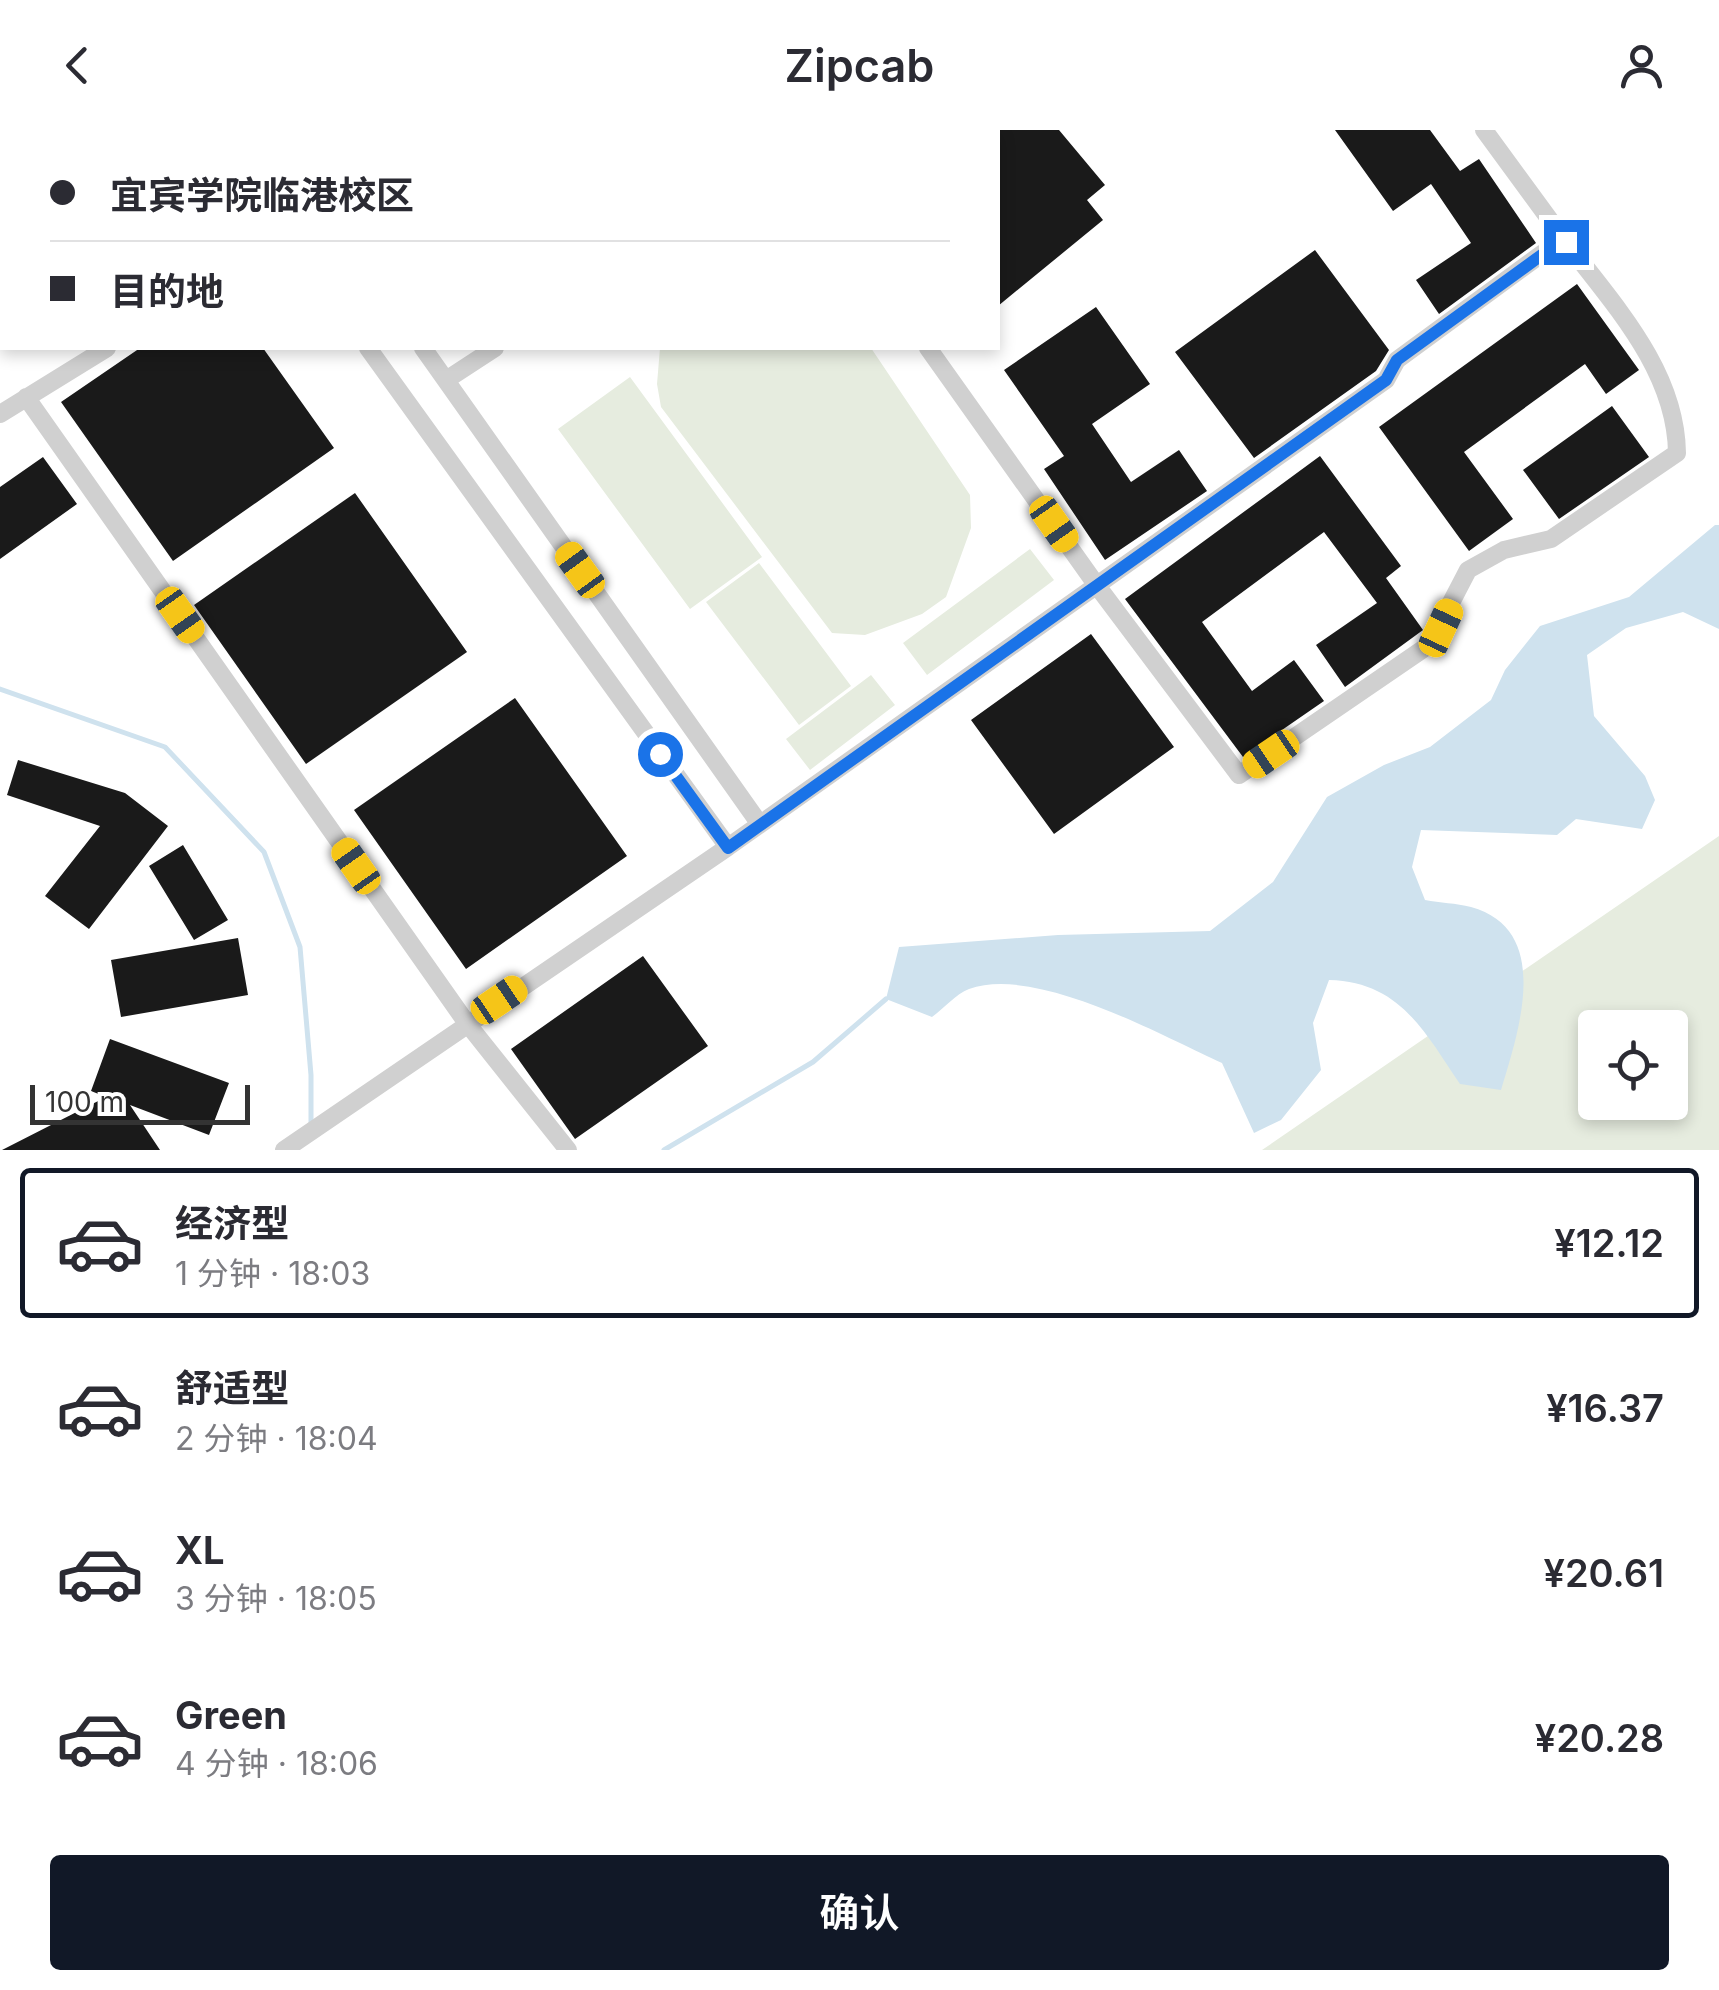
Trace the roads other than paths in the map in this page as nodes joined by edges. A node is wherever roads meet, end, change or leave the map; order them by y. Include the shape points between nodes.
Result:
1 (1484, 130) edge
2 (1566, 242) junction
3 (104, 350) edge
4 (369, 350) edge
5 (424, 350) edge
6 (492, 350) edge
7 (929, 350) edge
8 (446, 380) junction
9 (26, 396) junction
10 (0, 414) edge
11 (1095, 583) junction
12 (760, 823) junction
13 (728, 848) junction
14 (466, 1022) junction
15 (284, 1150) edge
16 (568, 1150) edge

1 - 2 street
2 - 11 street via 1397,360 1386,380
2 - 11 street via 1635,333 1664,385 1677,453 1550,539 1504,550 1468,570 1428,645 1240,775
3 - 9 street
4 - 13 street
5 - 8 street
6 - 8 street
7 - 11 street
8 - 12 street
9 - 10 street
9 - 14 street
11 - 12 street
12 - 13 street
13 - 14 street
14 - 15 street
14 - 16 street

